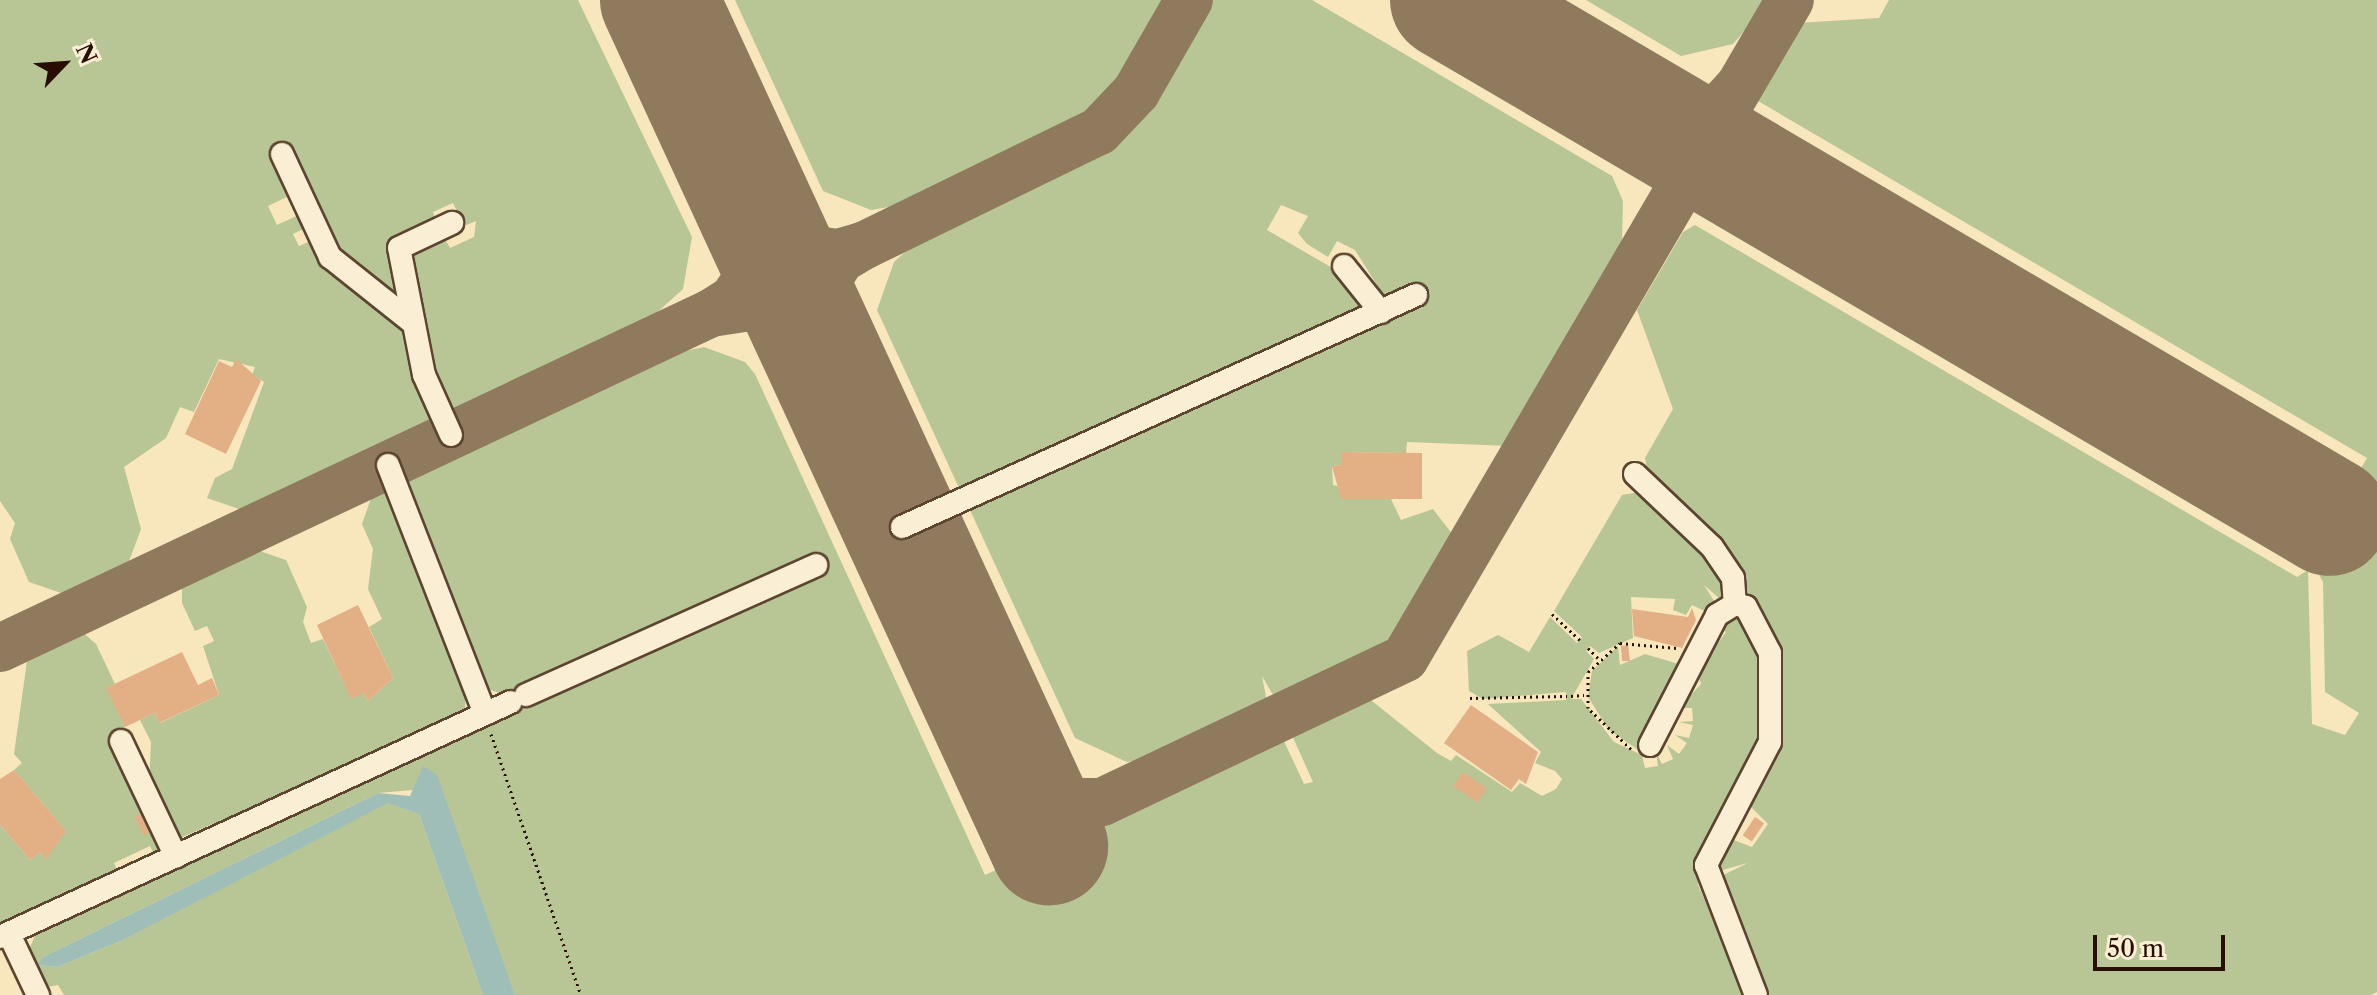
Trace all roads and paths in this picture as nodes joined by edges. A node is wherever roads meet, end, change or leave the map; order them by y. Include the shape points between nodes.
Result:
1 (282, 154) dead end
2 (452, 223) dead end
3 (1344, 266) dead end
4 (1416, 295) dead end
5 (1381, 312) junction
6 (413, 323) junction
7 (451, 435) dead end
8 (388, 465) dead end
9 (1635, 474) dead end
10 (902, 527) dead end
11 (816, 565) dead end
12 (1735, 604) junction
13 (1552, 614) dead end
14 (1580, 640) dead end
15 (1588, 648) dead end
16 (1695, 657) junction
17 (1598, 658) junction
18 (1584, 695) junction
19 (1470, 698) dead end
20 (485, 714) junction
21 (121, 741) dead end
22 (1650, 745) joint
23 (176, 857) junction
24 (5, 936) edge
25 (38, 995) edge
26 (581, 995) edge
27 (1756, 995) edge

1 - 6 lane via 330,257
2 - 6 lane via 399,248
3 - 5 lane via 1370,289
4 - 5 lane
5 - 10 lane
6 - 7 lane via 424,375
8 - 20 lane
9 - 12 lane via 1712,547 1733,578
11 - 20 lane
12 - 16 lane via 1717,615
12 - 27 lane via 1755,617 1770,653 1775,705 1763,762 1714,840 1706,865
13 - 14 path
15 - 17 path
16 - 17 path via 1646,641 1620,643
16 - 22 lane
17 - 18 path
18 - 19 path
18 - 22 path via 1610,735 1636,752
20 - 23 lane
20 - 26 path
21 - 23 lane
23 - 24 lane
24 - 25 lane

